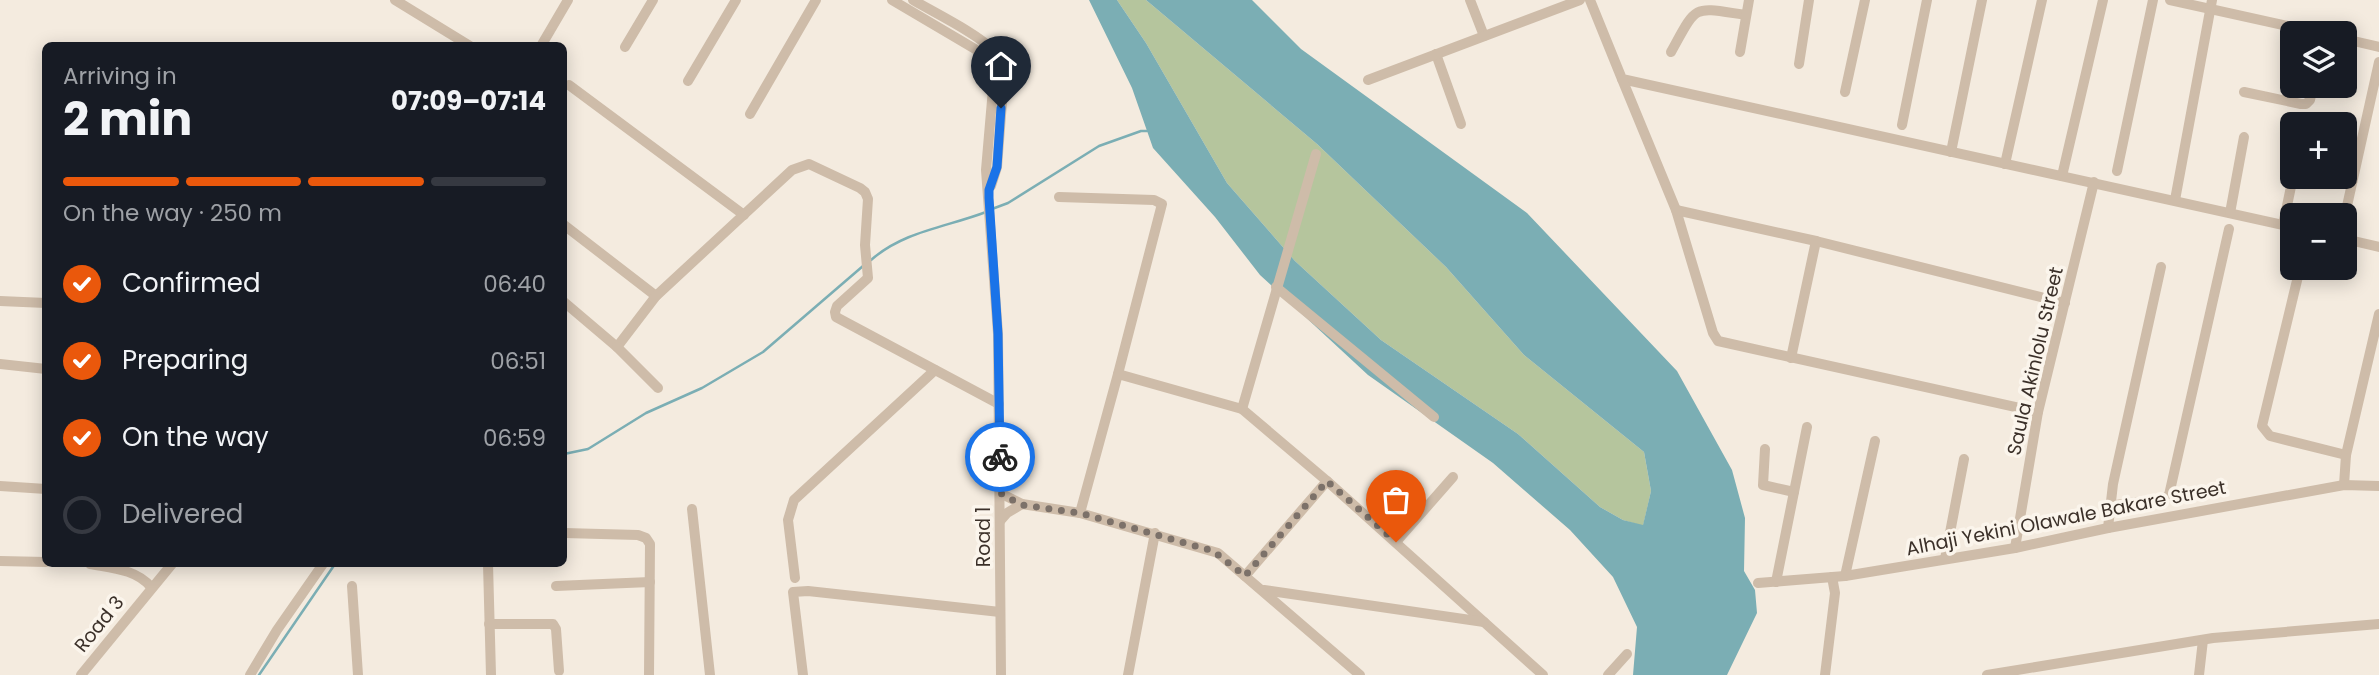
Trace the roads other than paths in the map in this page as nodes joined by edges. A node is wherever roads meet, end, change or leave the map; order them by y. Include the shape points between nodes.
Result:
1 (395, 0) edge
2 (568, 0) edge
3 (653, 0) edge
4 (736, 0) edge
5 (816, 0) edge
6 (892, 0) edge
7 (914, 0) edge
8 (1470, 0) edge
9 (1580, 0) edge
10 (1590, 0) edge
11 (1749, 0) edge
12 (1809, 0) edge
13 (1865, 0) edge
14 (1927, 0) edge
15 (1982, 0) edge
16 (2042, 0) edge
17 (2103, 0) edge
18 (2153, 0) edge
19 (2170, 0) edge
20 (2211, 4) edge
21 (1746, 16) junction
22 (2280, 23) edge
23 (1484, 36) junction
24 (463, 42) edge
25 (543, 42) edge
26 (2357, 42) edge
27 (625, 47) dead end
28 (2379, 47) edge
29 (1671, 52) dead end
30 (1740, 52) dead end
31 (1436, 54) junction
32 (2379, 62) edge
33 (1798, 64) dead end
34 (1622, 79) junction
35 (1368, 80) dead end
36 (688, 81) dead end
37 (569, 85) dead end
38 (1845, 92) dead end
39 (2244, 92) dead end
40 (2310, 98) edge
41 (750, 114) dead end
42 (1461, 124) dead end
43 (1902, 125) dead end
44 (2244, 138) dead end
45 (1951, 152) junction
46 (1316, 154) dead end
47 (2005, 164) junction
48 (992, 168) junction
49 (2117, 171) dead end
50 (2062, 176) junction
51 (2094, 182) junction
52 (1059, 197) dead end
53 (2175, 200) junction
54 (2348, 203) edge
55 (1676, 210) junction
56 (2230, 213) junction
57 (744, 215) junction
58 (2280, 224) edge
59 (567, 227) edge
60 (2229, 229) dead end
61 (1816, 241) junction
62 (2357, 242) edge
63 (2379, 247) edge
64 (2161, 267) dead end
65 (2297, 280) edge
66 (1276, 287) junction
67 (656, 296) junction
68 (0, 301) edge
69 (42, 303) edge
70 (2065, 303) junction
71 (567, 305) edge
72 (2379, 314) edge
73 (617, 347) junction
74 (1791, 358) junction
75 (0, 365) edge
76 (42, 369) edge
77 (935, 370) junction
78 (1118, 373) junction
79 (659, 388) dead end
80 (999, 404) junction
81 (1242, 409) junction
82 (2038, 412) junction
83 (1434, 417) dead end
84 (1807, 427) dead end
85 (1875, 441) dead end
86 (1765, 449) dead end
87 (2346, 455) junction
88 (1964, 459) dead end
89 (1453, 477) dead end
90 (1327, 481) junction
91 (2344, 485) junction
92 (0, 486) edge
93 (2379, 486) edge
94 (42, 489) edge
95 (1794, 492) junction
96 (1000, 493) junction
97 (1022, 505) junction
98 (2109, 506) junction
99 (692, 509) dead end
100 (1080, 513) junction
101 (1000, 521) junction
102 (2108, 528) junction
103 (567, 533) edge
104 (1155, 533) junction
105 (1396, 542) junction
106 (2015, 548) junction
107 (1945, 559) junction
108 (0, 561) edge
109 (42, 562) edge
110 (106, 567) edge
111 (170, 567) edge
112 (321, 567) edge
113 (488, 567) edge
114 (1245, 576) junction
115 (1845, 576) junction
116 (1832, 577) junction
117 (795, 578) dead end
118 (650, 582) junction
119 (1776, 582) junction
120 (1758, 583) dead end
121 (352, 586) dead end
122 (556, 586) dead end
123 (151, 587) junction
124 (1262, 590) junction
125 (1000, 612) junction
126 (1485, 622) junction
127 (489, 624) junction
128 (2379, 624) edge
129 (2203, 640) junction
130 (1627, 654) dead end
131 (559, 671) dead end
132 (81, 675) edge
133 (250, 675) edge
134 (358, 675) edge
135 (491, 675) edge
136 (649, 675) edge
137 (710, 675) edge
138 (803, 675) edge
139 (1000, 675) edge
140 (1128, 675) edge
141 (1360, 675) edge
142 (1543, 675) edge
143 (1608, 675) edge
144 (1825, 675) edge
145 (1987, 675) edge
146 (2199, 675) edge

1 - 24 street
2 - 25 street
3 - 27 street
4 - 36 street
5 - 41 street
6 - 48 street via 986,58 993,89
7 - 48 street via 995,51 1002,64
8 - 23 street
9 - 23 street
10 - 34 street
11 - 21 street
12 - 33 street
13 - 38 street
14 - 43 street
15 - 45 street
16 - 47 street
17 - 50 street
18 - 49 street
19 - 20 street
20 - 22 street
20 - 53 street
21 - 29 street via 1697,11
21 - 30 street
23 - 31 street
26 - 28 street
31 - 35 street
31 - 42 street
32 - 54 street
34 - 45 street
34 - 55 street
37 - 57 street
39 - 40 street via 2301,104
44 - 56 street
45 - 47 street
46 - 66 street
47 - 50 street
48 - 80 street, Road 1 via 989,194
50 - 51 street
51 - 53 street
51 - 70 street, Saula Akinlolu Street
52 - 78 street via 1162,204
53 - 56 street
55 - 61 street
55 - 74 street via 1715,337 1727,344
56 - 58 street
57 - 67 street
57 - 77 street via 800,165 816,166 865,192 868,275 866,282 837,306 836,317
59 - 67 street
60 - 98 street via 2171,489 2165,498
61 - 70 street
61 - 74 street
62 - 63 street
64 - 98 street
65 - 87 street via 2262,426 2270,436
66 - 81 street
66 - 83 street
67 - 73 street
68 - 69 street
70 - 82 street, Saula Akinlolu Street
71 - 73 street
72 - 87 street
73 - 79 street
74 - 82 street
75 - 76 street
77 - 80 street
77 - 117 street via 794,500 788,520
78 - 81 street
78 - 100 street
80 - 96 street, Road 1
81 - 90 street
82 - 106 street, Saula Akinlolu Street
84 - 95 street
85 - 115 street
86 - 95 street via 1763,485
87 - 91 street
88 - 107 street
89 - 105 street
90 - 105 street
90 - 114 street
91 - 93 street, Alhaji Yekini Olawale Bakare Street
91 - 102 street, Alhaji Yekini Olawale Bakare Street
92 - 94 street
95 - 119 street
96 - 97 street
96 - 101 street, Road 1
97 - 100 street
97 - 101 street
98 - 102 street
99 - 137 street
100 - 104 street
101 - 125 street, Road 1
102 - 106 street, Alhaji Yekini Olawale Bakare Street
103 - 118 street via 646,538
104 - 114 street via 1213,551
104 - 140 street
105 - 126 street
106 - 107 street, Alhaji Yekini Olawale Bakare Street
107 - 115 street, Alhaji Yekini Olawale Bakare Street
108 - 109 street
110 - 123 street via 128,571
111 - 123 street, Road 3
112 - 133 street
113 - 127 street
114 - 124 street
115 - 116 street, Alhaji Yekini Olawale Bakare Street
116 - 119 street, Alhaji Yekini Olawale Bakare Street
116 - 144 street via 1835,593
118 - 122 street
118 - 136 street
119 - 120 street, Alhaji Yekini Olawale Bakare Street
121 - 134 street
123 - 132 street, Road 3
124 - 126 street
124 - 141 street
125 - 138 street via 793,592
125 - 139 street, Road 1
126 - 142 street
127 - 131 street via 553,624
127 - 135 street
128 - 129 street
129 - 145 street
129 - 146 street
130 - 143 street

